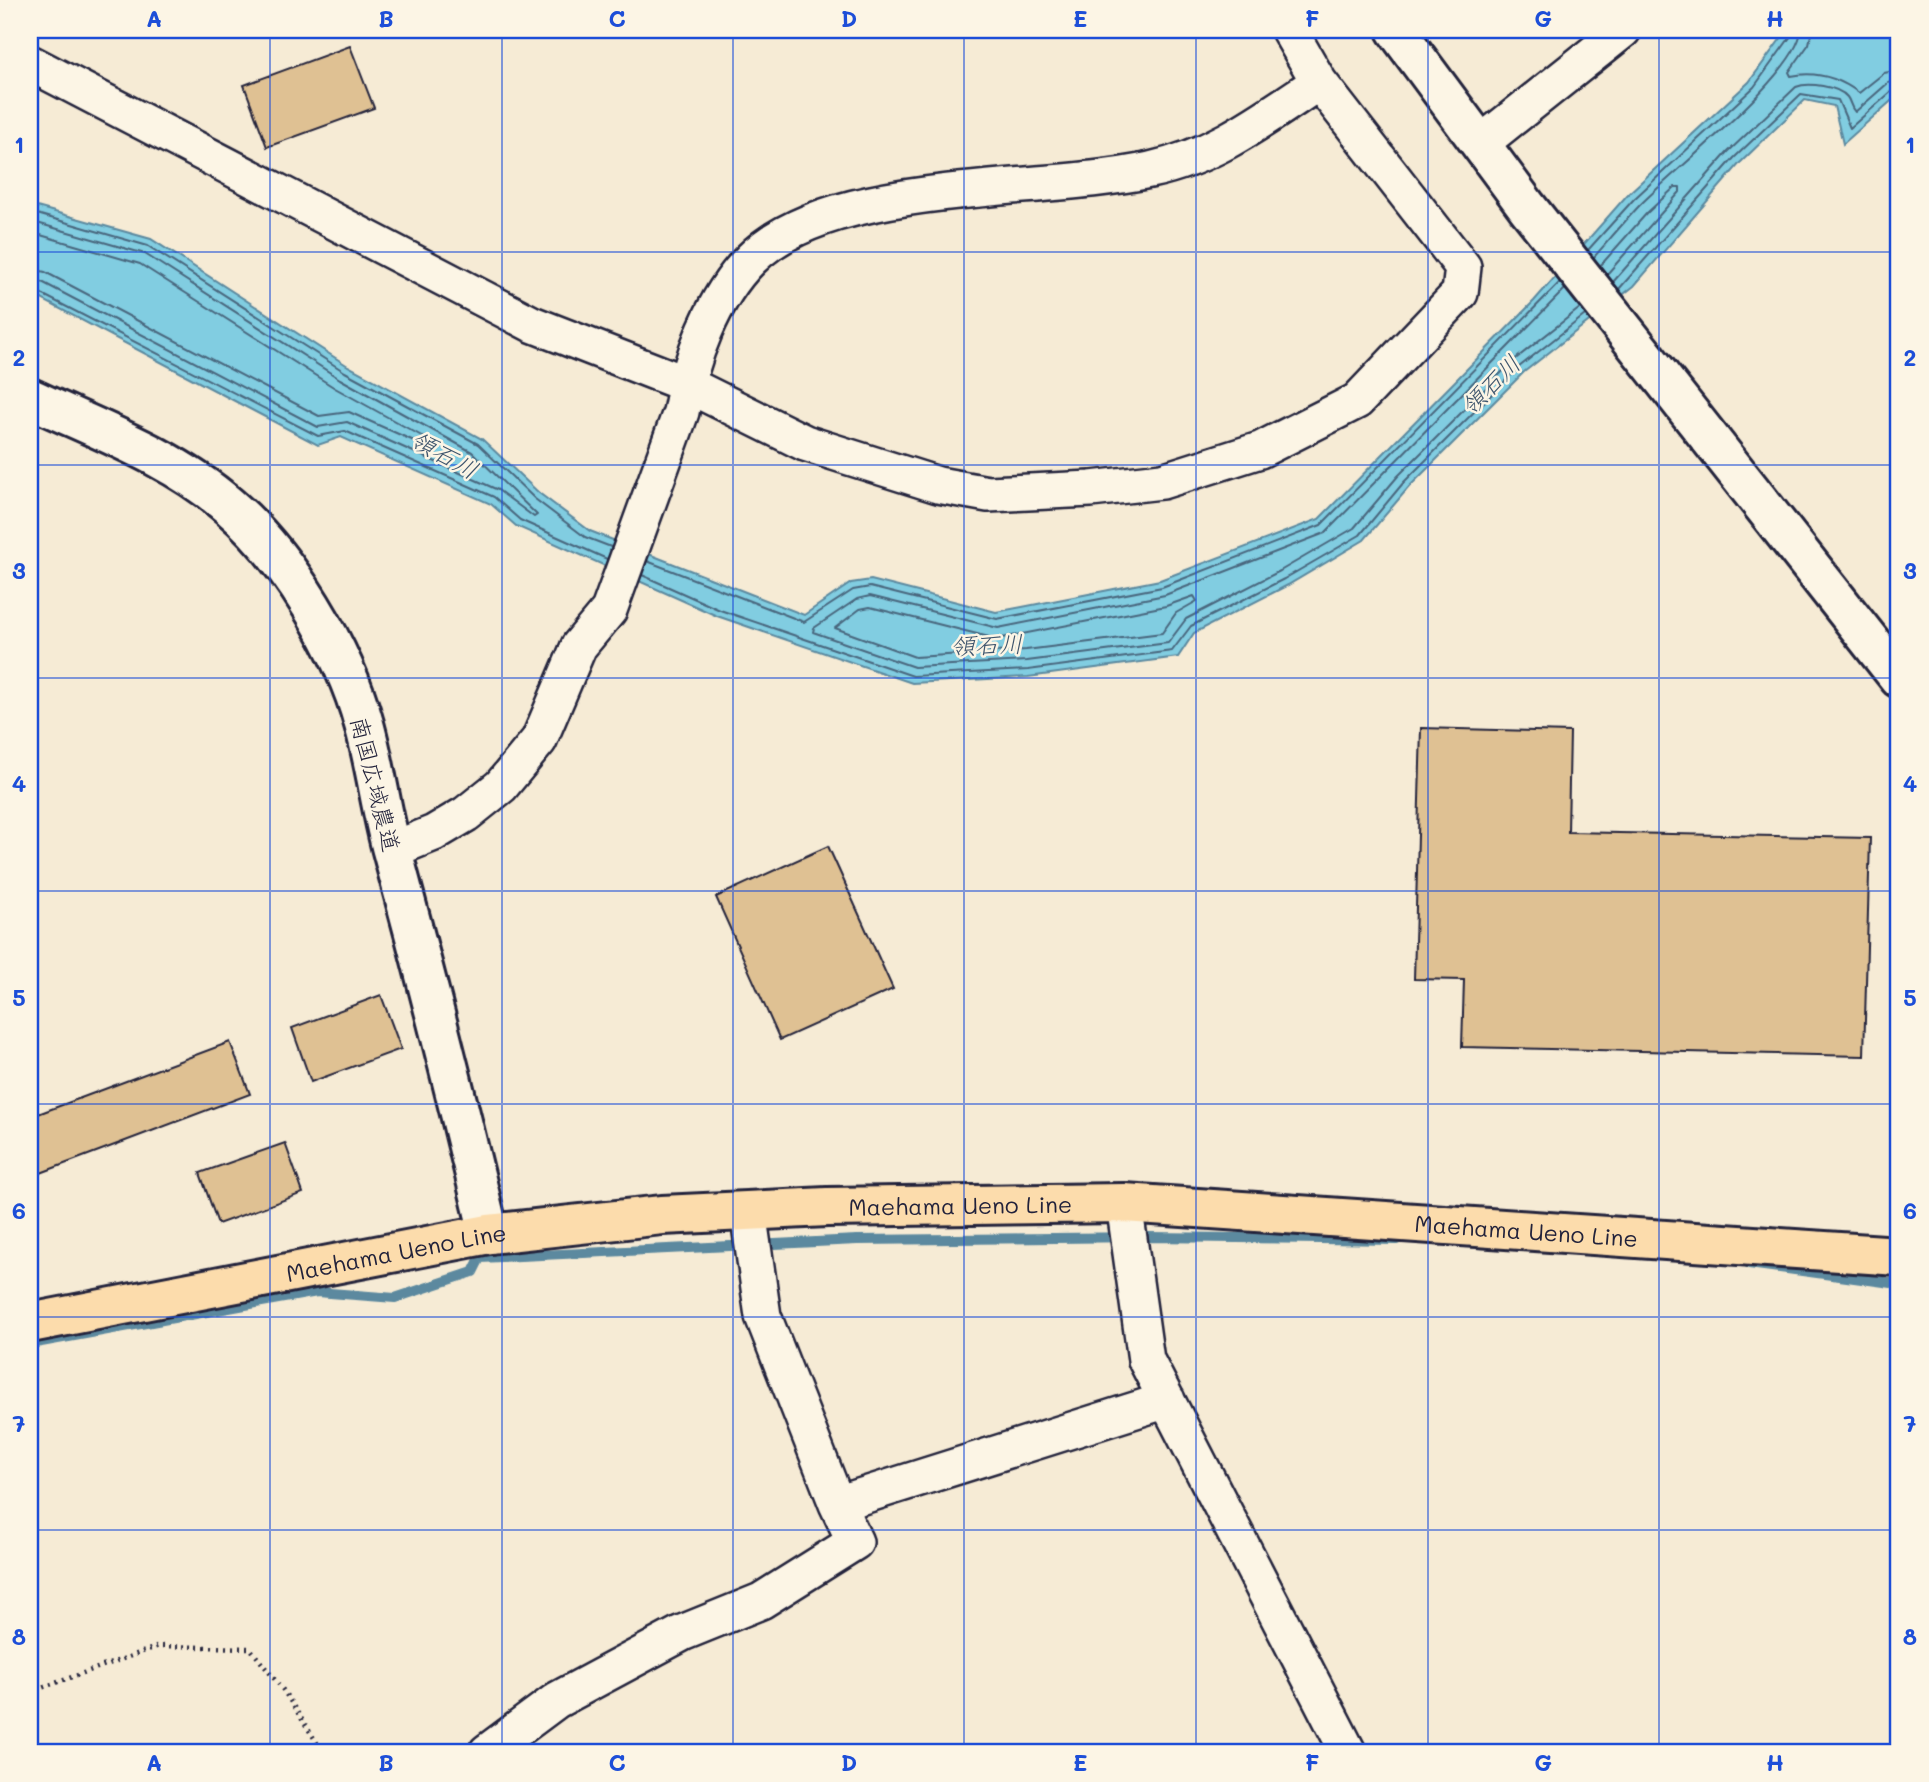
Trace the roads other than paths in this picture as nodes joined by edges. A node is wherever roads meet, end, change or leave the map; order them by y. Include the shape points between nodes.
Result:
1 (1289, 30) edge
2 (1396, 30) edge
3 (1623, 30) edge
4 (30, 63) edge
5 (1319, 82) junction
6 (1480, 144) junction
7 (30, 398) edge
8 (683, 398) junction
9 (1899, 678) edge
10 (391, 850) junction
11 (1124, 1203) junction
12 (748, 1211) junction
13 (489, 1234) junction
14 (1899, 1256) edge
15 (30, 1323) edge
16 (1167, 1400) junction
17 (837, 1504) junction
18 (486, 1752) edge
19 (1348, 1752) edge

1 - 5 street
2 - 6 street
3 - 6 street
4 - 8 street
5 - 8 street via 1237,136 1151,170 890,201 797,229 752,258 735,278 708,326
5 - 8 street via 1464,267 1460,293 1357,401 1260,450 1162,481 988,494 938,485
6 - 9 street
7 - 10 street, 南国広域農道 via 180,468 231,506 268,546 299,586 331,643 359,711
8 - 10 street via 609,610 579,646 539,740 501,786 466,814
10 - 13 street, 南国広域農道 via 435,1004
11 - 12 main road, Maehama Ueno Line
11 - 14 main road, Maehama Ueno Line
11 - 16 street via 1146,1360
12 - 13 main road, Maehama Ueno Line via 662,1215
12 - 17 street via 763,1315
13 - 15 main road, Maehama Ueno Line
16 - 17 street
16 - 19 street
17 - 18 street via 855,1542 761,1601 682,1633 556,1700

